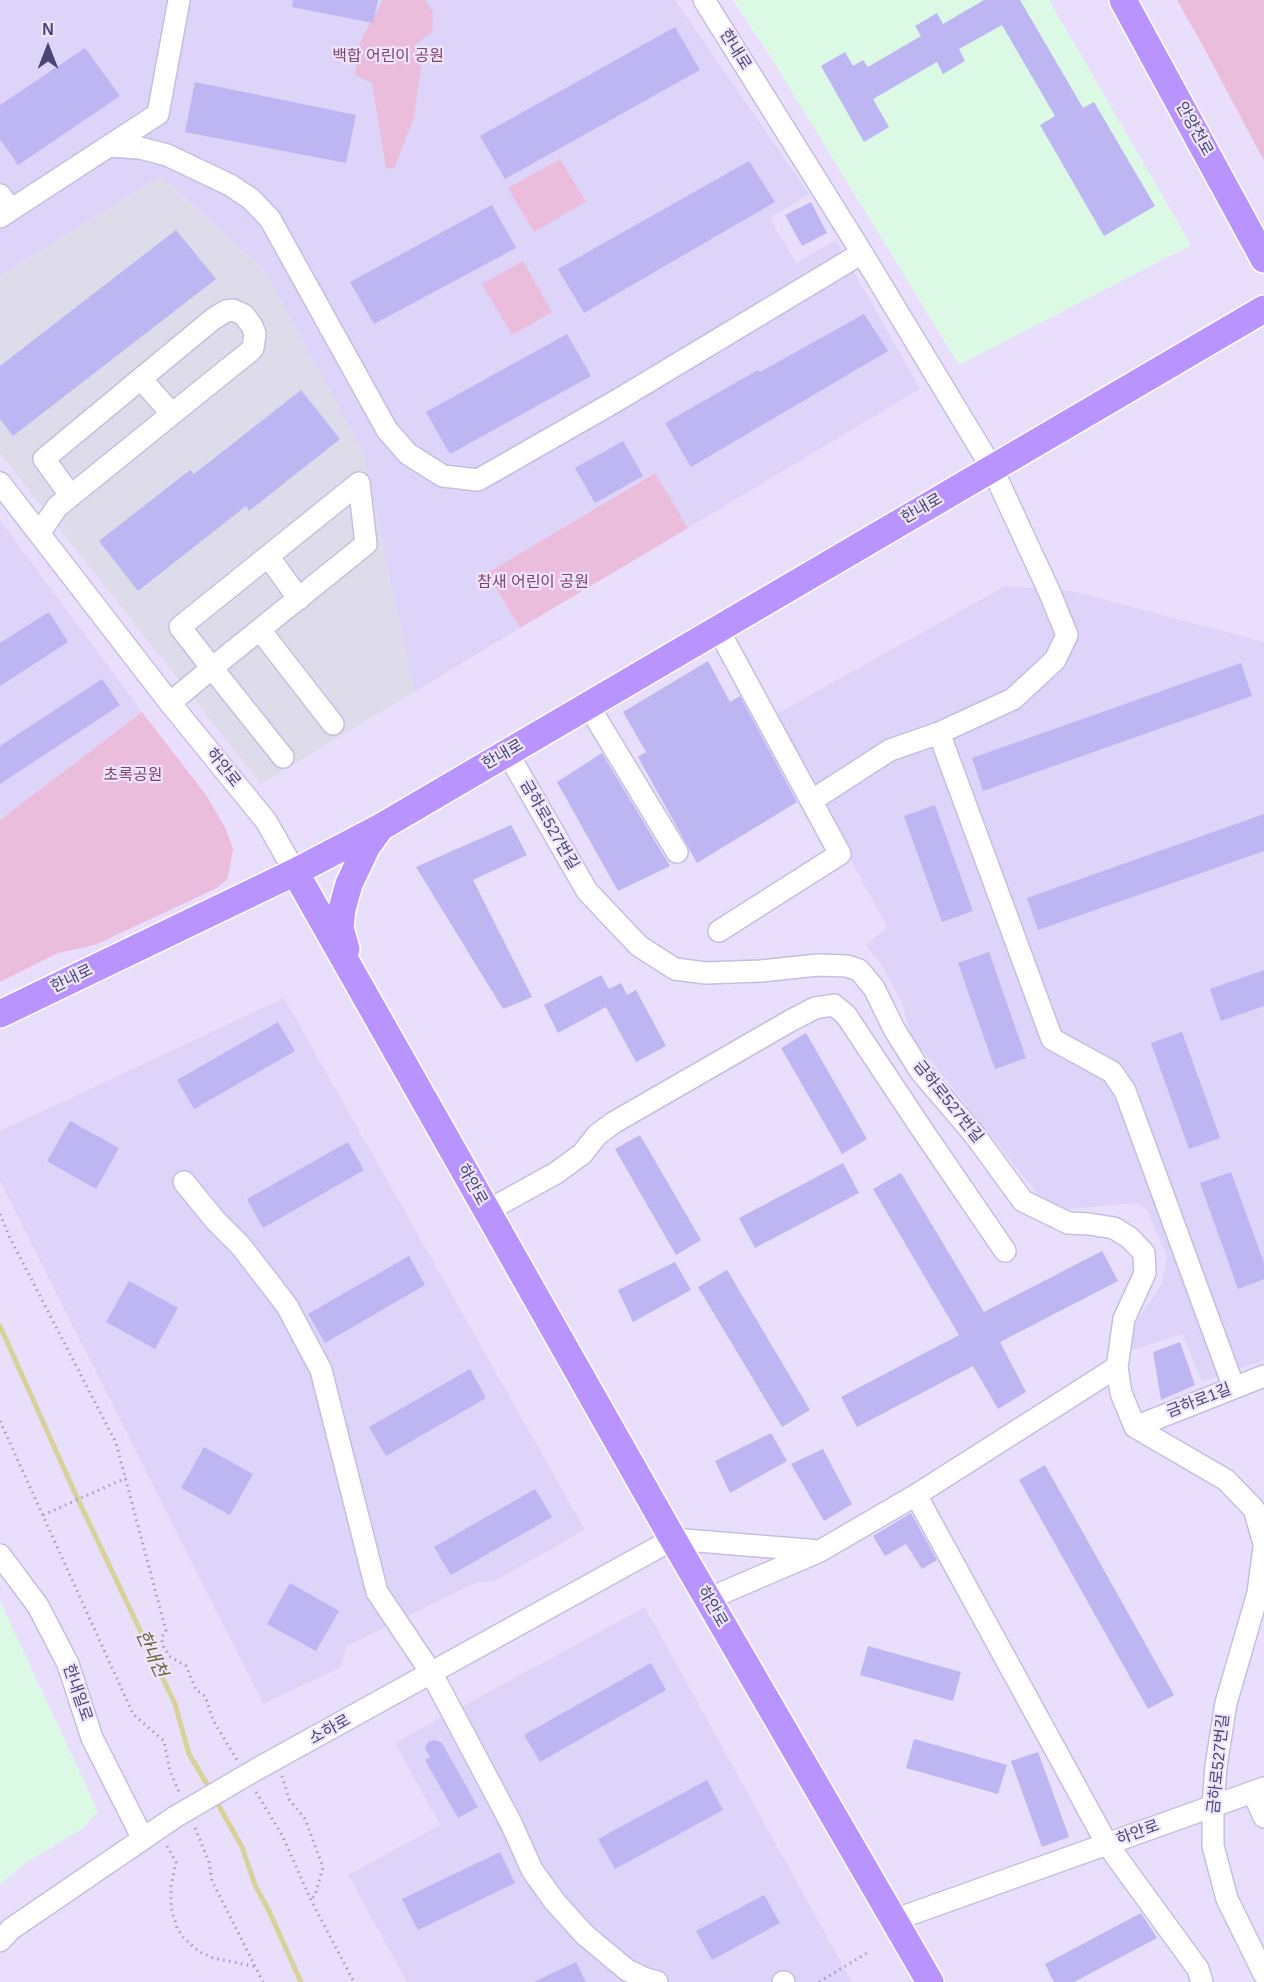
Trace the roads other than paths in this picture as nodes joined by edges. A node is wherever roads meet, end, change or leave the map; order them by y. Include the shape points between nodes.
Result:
1 (179, 0) edge
2 (704, 0) edge
3 (1123, 0) edge
4 (109, 146) junction
5 (4, 208) edge
6 (861, 253) junction
7 (1264, 259) edge
8 (1264, 309) edge
9 (141, 379) junction
10 (172, 414) junction
11 (992, 468) junction
12 (0, 483) edge
13 (71, 496) junction
14 (40, 532) junction
15 (268, 556) junction
16 (298, 599) junction
17 (718, 629) junction
18 (260, 630) junction
19 (212, 668) junction
20 (170, 703) junction
21 (588, 705) junction
22 (333, 724) dead end
23 (939, 733) junction
24 (507, 753) junction
25 (283, 757) dead end
26 (811, 801) junction
27 (381, 827) junction
28 (676, 852) dead end
29 (295, 872) junction
30 (719, 931) dead end
31 (354, 973) junction
32 (0, 1014) edge
33 (184, 1182) dead end
34 (487, 1211) junction
35 (1005, 1251) dead end
36 (1117, 1367) junction
37 (1264, 1376) edge
38 (1234, 1388) junction
39 (1135, 1427) junction
40 (916, 1495) junction
41 (673, 1539) junction
42 (1264, 1545) edge
43 (820, 1551) junction
44 (0, 1555) edge
45 (1262, 1577) edge
46 (708, 1599) junction
47 (432, 1674) junction
48 (1259, 1790) edge
49 (1213, 1806) junction
50 (1264, 1816) edge
51 (150, 1834) junction
52 (1107, 1844) junction
53 (894, 1920) junction
54 (1255, 1939) edge
55 (0, 1941) edge
56 (1264, 1974) edge
57 (657, 1982) edge
58 (930, 1982) edge
59 (1202, 1982) edge

1 - 4 street via 158,114
2 - 6 street, 한내로
3 - 7 main road, 안양천로
4 - 5 street
4 - 6 street via 167,155 251,199 270,219 387,430 408,454 443,476 478,480
6 - 11 street, 한내로
8 - 11 main road, 한내로
9 - 10 street
9 - 10 street via 219,315 233,310 244,315 255,334 253,348
9 - 13 street via 44,459
10 - 13 street
11 - 17 main road, 한내로
11 - 23 street via 1068,635 1055,660 1013,699
12 - 14 street, 하안로
13 - 14 street via 57,507
14 - 20 street, 하안로
15 - 16 street
15 - 16 street via 358,483 366,544
15 - 19 street via 180,627
16 - 18 street
17 - 21 main road, 한내로
17 - 26 street
18 - 19 street
18 - 22 street
19 - 20 street
19 - 25 street
20 - 29 street, 하안로 via 266,821
21 - 24 main road, 한내로
21 - 28 street
23 - 26 street via 890,750
23 - 38 street via 1052,1039 1112,1072 1125,1091
24 - 27 main road, 한내로
24 - 36 street, 금하로527번길 via 587,891 639,946 675,969 706,973 818,965 859,970 874,988 921,1072 974,1134 1023,1201 1068,1223 1114,1228 1130,1238 1144,1253 1145,1273 1124,1319
26 - 30 street via 840,854
27 - 29 main road, 한내로
27 - 31 main road via 359,862 342,909 339,928
29 - 31 main road, 하안로
29 - 32 main road, 한내로
31 - 34 main road, 하안로
33 - 47 street via 287,1306 321,1370 377,1592
34 - 35 street via 556,1173 613,1123 790,1021 815,1008 834,1005 846,1015
34 - 41 main road, 하안로
36 - 39 street, 금하로527번길 via 1121,1393
36 - 40 street
37 - 38 street, 금하로1길
38 - 39 street, 금하로1길
39 - 42 street, 금하로527번길 via 1226,1480 1254,1509
40 - 43 street
40 - 52 street
41 - 43 street
41 - 46 main road, 하안로
41 - 47 street, 소하로
42 - 45 street, 금하로527번길
43 - 46 street
44 - 51 street, 한내일로 via 38,1606 68,1664 92,1738
45 - 49 street, 금하로527번길 via 1226,1703
46 - 53 main road, 하안로
47 - 51 street, 소하로, bridge via 257,1769
47 - 57 street via 532,1870 555,1902 585,1935 627,1970
48 - 49 street, 하안로
48 - 50 street
49 - 52 street, 하안로
49 - 54 street, 금하로527번길 via 1213,1846 1227,1899
51 - 55 street, 소하로 via 11,1929
52 - 53 street, 하안로
52 - 59 street via 1198,1969
53 - 58 main road, 하안로
54 - 56 street, 금하로527번길

